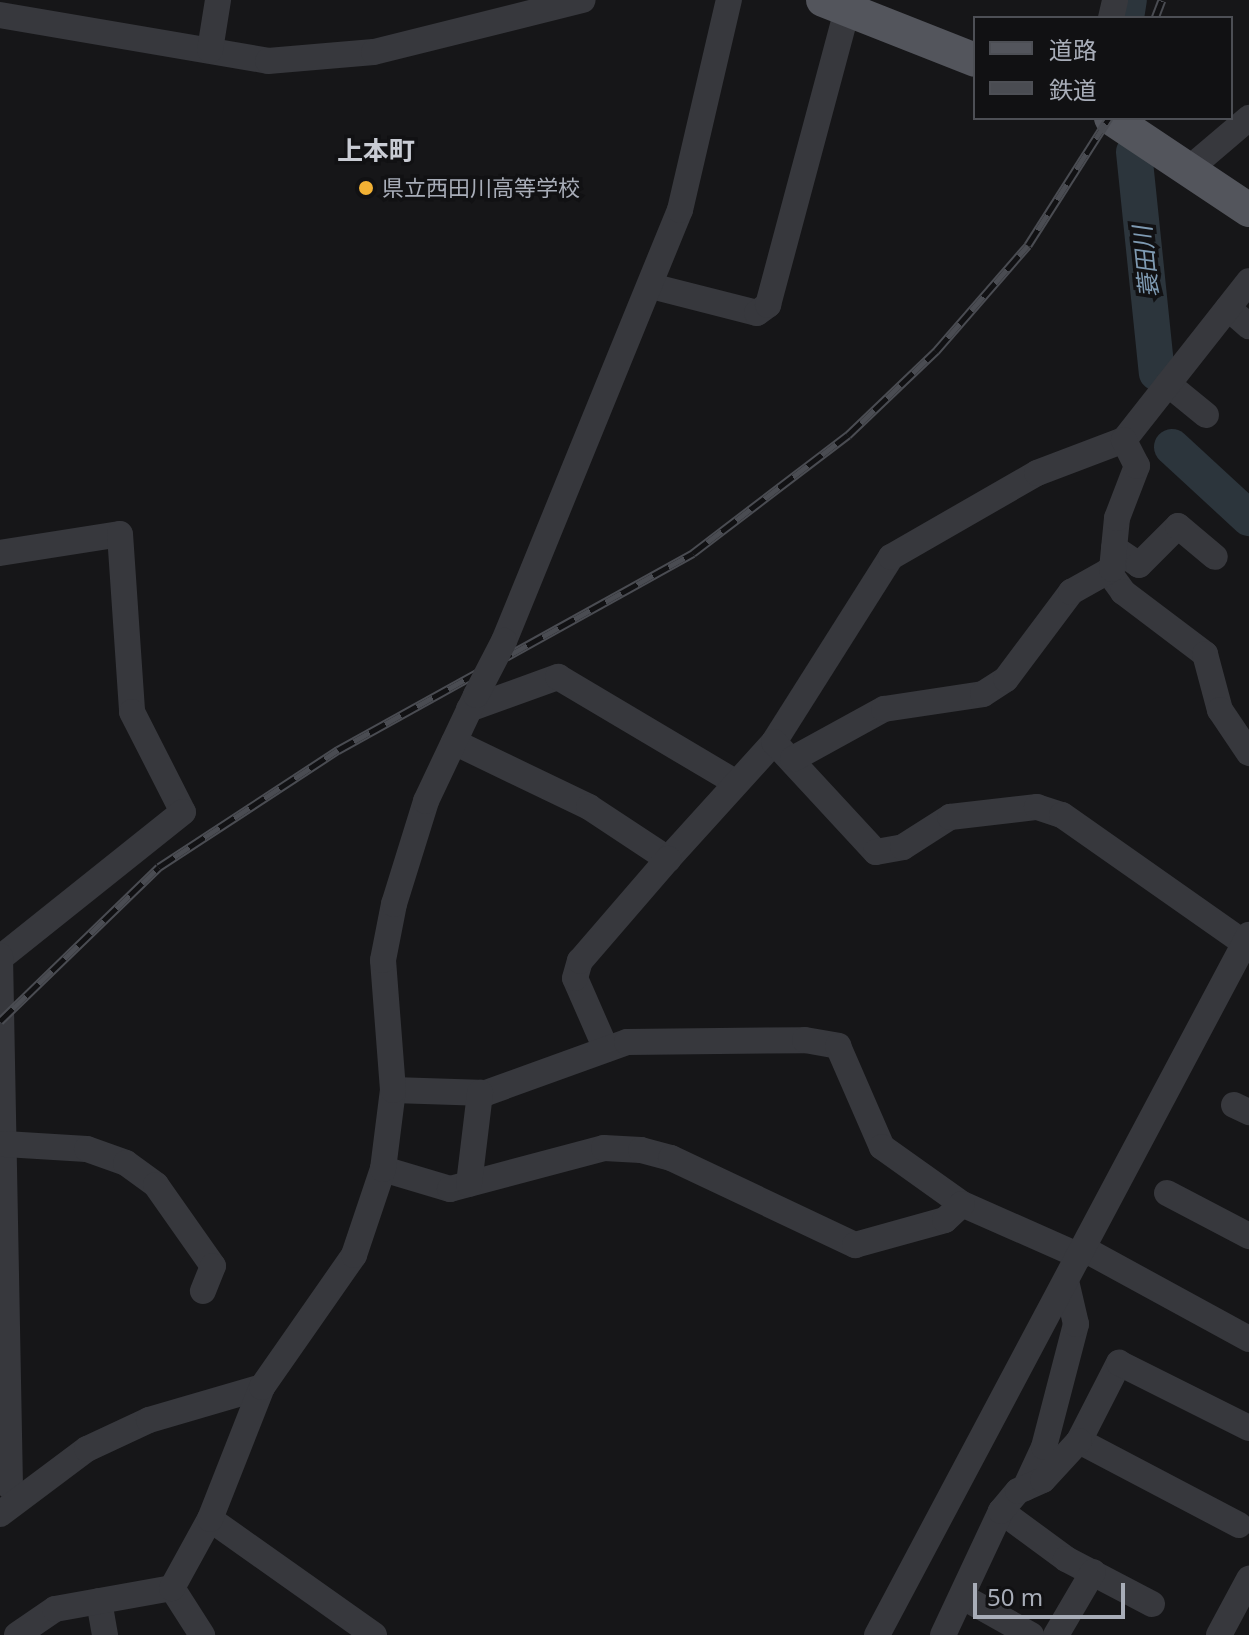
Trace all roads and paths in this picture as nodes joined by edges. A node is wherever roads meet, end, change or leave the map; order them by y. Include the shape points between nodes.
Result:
1 (218, 0) edge
2 (583, 0) edge
3 (729, 0) edge
4 (839, 4) edge
5 (0, 15) edge
6 (210, 50) junction
7 (973, 59) edge
8 (1249, 118) edge
9 (1114, 120) edge
10 (1189, 169) junction
11 (1249, 210) edge
12 (1249, 281) edge
13 (651, 286) junction
14 (1228, 308) junction
15 (1249, 326) edge
16 (1168, 384) junction
17 (1206, 415) dead end
18 (1124, 440) junction
19 (0, 553) edge
20 (1215, 557) dead end
21 (1111, 559) junction
22 (473, 702) junction
23 (454, 742) junction
24 (783, 750) junction
25 (1249, 753) edge
26 (735, 782) junction
27 (668, 859) junction
28 (1247, 939) edge
29 (0, 957) edge
30 (606, 1049) junction
31 (393, 1090) junction
32 (480, 1093) junction
33 (5, 1144) junction
34 (383, 1169) junction
35 (469, 1184) junction
36 (1167, 1193) dead end
37 (962, 1204) junction
38 (1249, 1236) edge
39 (1082, 1253) junction
40 (1066, 1281) junction
41 (203, 1291) dead end
42 (1249, 1339) edge
43 (262, 1387) junction
44 (1249, 1428) edge
45 (1079, 1441) junction
46 (10, 1487) edge
47 (1025, 1488) junction
48 (1001, 1511) junction
49 (0, 1514) edge
50 (210, 1519) junction
51 (1239, 1525) dead end
52 (1093, 1572) junction
53 (1249, 1579) edge
54 (172, 1588) junction
55 (963, 1597) junction
56 (99, 1601) junction
57 (1152, 1604) dead end
58 (17, 1635) edge
59 (105, 1635) edge
60 (202, 1635) edge
61 (374, 1635) edge
62 (877, 1635) edge
63 (943, 1635) edge
64 (1031, 1635) edge
65 (1056, 1635) edge
66 (1219, 1635) edge

1 - 6 street
2 - 6 street via 374,52 268,61
3 - 13 street via 680,210
4 - 7 main road
4 - 13 street via 768,305 757,313
5 - 6 street
8 - 10 street
9 - 10 main road
10 - 11 main road
12 - 14 street
13 - 22 street, bridge via 504,641
14 - 15 street
14 - 16 street
16 - 17 street
16 - 18 street
18 - 21 street via 1137,466
18 - 24 street via 1037,473 891,557
19 - 29 street via 120,534 132,712 183,812
20 - 21 street via 1178,526 1139,565
21 - 24 street via 1071,592 1006,679 983,694 884,709
21 - 25 street via 1123,592 1205,654 1220,710
22 - 23 street
22 - 26 street via 558,677
23 - 27 street via 589,807
23 - 31 street via 426,801 383,960
24 - 26 street
24 - 28 street via 876,852 903,847 950,817 1037,807 1062,815
26 - 27 street
27 - 30 street via 580,961 575,978
28 - 39 street
29 - 33 street
30 - 32 street
30 - 37 street via 679,1038 838,1046 882,1147
31 - 32 street
31 - 34 street
32 - 35 street
33 - 41 street via 87,1149 146,1178 213,1266
33 - 46 street
34 - 35 street via 450,1189
34 - 43 street via 354,1255
35 - 37 street via 604,1148 641,1150 671,1158 855,1245 932,1225
36 - 38 street
37 - 39 street
39 - 40 street
39 - 42 street
40 - 47 street via 1076,1324 1044,1447
40 - 62 street
43 - 46 street via 149,1420
43 - 50 street
44 - 45 street via 1119,1363
45 - 47 street via 1043,1480
45 - 51 street
46 - 49 street
47 - 48 street
48 - 52 street
48 - 55 street via 958,1594
50 - 54 street
50 - 61 street
52 - 57 street
52 - 65 street
53 - 66 street
54 - 56 street
54 - 60 street
55 - 63 street
55 - 64 street
56 - 58 street via 55,1609
56 - 59 street

